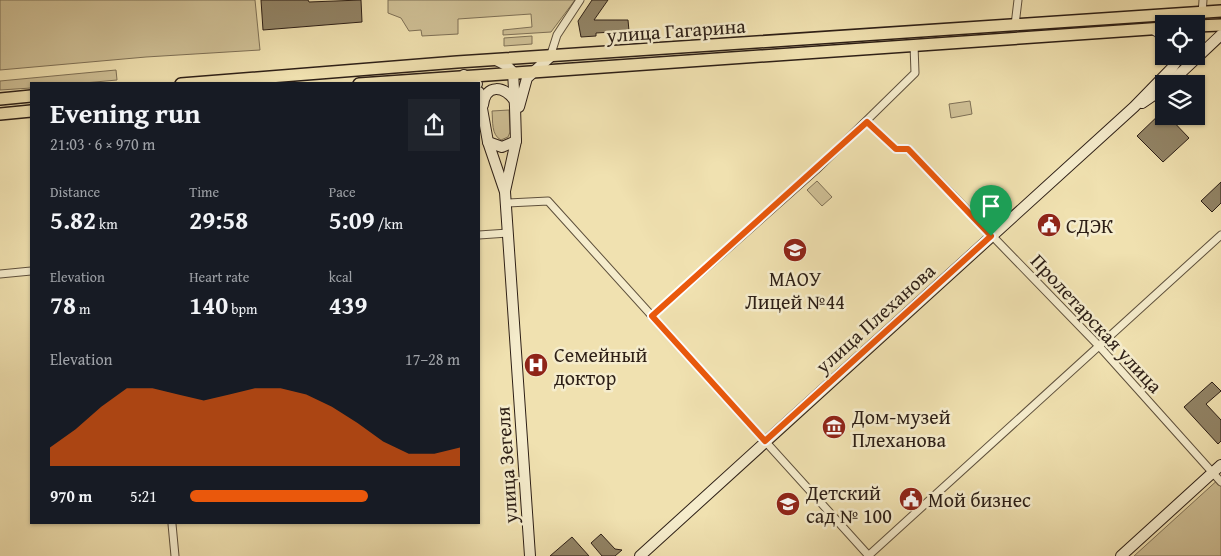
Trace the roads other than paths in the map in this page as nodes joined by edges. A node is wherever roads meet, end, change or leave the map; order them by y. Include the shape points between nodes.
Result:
1 (580, 0) edge
2 (1018, 0) edge
3 (1203, 0) edge
4 (1221, 11) edge
5 (1204, 12) junction
6 (1172, 14) joint
7 (1200, 15) edge
8 (1202, 15) edge
9 (1014, 25) junction
10 (1205, 25) edge
11 (1221, 25) edge
12 (1151, 29) junction
13 (1155, 29) edge
14 (1155, 32) edge
15 (1221, 35) edge
16 (1009, 39) junction
17 (914, 45) junction
18 (550, 57) junction
19 (496, 60) junction
20 (1172, 65) edge
21 (1174, 65) edge
22 (1186, 65) edge
23 (1172, 68) junction
24 (1186, 68) junction
25 (534, 70) junction
26 (513, 72) junction
27 (464, 75) junction
28 (1179, 75) edge
29 (207, 82) edge
30 (382, 82) edge
31 (474, 82) edge
32 (1155, 94) edge
33 (30, 96) edge
34 (480, 97) edge
35 (0, 99) edge
36 (515, 101) junction
37 (482, 106) junction
38 (1134, 107) junction
39 (30, 111) edge
40 (0, 114) edge
41 (867, 122) junction
42 (517, 125) junction
43 (516, 141) junction
44 (488, 142) junction
45 (505, 192) junction
46 (506, 203) junction
47 (508, 233) junction
48 (480, 235) edge
49 (1221, 235) edge
50 (991, 236) junction
51 (30, 271) edge
52 (0, 274) edge
53 (652, 316) junction
54 (1099, 346) junction
55 (765, 441) junction
56 (1221, 465) edge
57 (1212, 472) junction
58 (1221, 482) edge
59 (172, 524) edge
60 (175, 556) edge
61 (530, 556) edge
62 (640, 556) edge
63 (868, 556) edge
64 (1121, 556) edge

1 - 18 street via 557,34
2 - 9 street
3 - 5 street
4 - 5 main road, улица Гагарина
5 - 6 main road, улица Гагарина
5 - 7 main road
5 - 8 street
6 - 9 main road, улица Гагарина
9 - 16 main road via 1014,33
9 - 18 main road, улица Гагарина
10 - 11 main road
12 - 13 main road, улица Гагарина
12 - 14 street
12 - 16 main road, улица Гагарина
15 - 24 main road
16 - 17 main road, улица Гагарина
17 - 25 main road, улица Гагарина
17 - 41 street via 915,73
18 - 19 main road, улица Гагарина
18 - 25 main road
19 - 26 main road
19 - 29 main road, улица Гагарина
20 - 23 street
21 - 23 main road, улица Плеханова
22 - 24 main road
23 - 38 main road, улица Плеханова
24 - 28 main road
25 - 26 main road, улица Гагарина
25 - 42 main road via 522,92
26 - 27 main road, улица Гагарина
26 - 36 main road
27 - 30 main road, улица Гагарина
27 - 31 main road
32 - 38 main road, улица Плеханова
33 - 35 main road
34 - 37 main road
36 - 37 main road via 509,93 491,90 484,97
36 - 42 main road
37 - 44 main road
38 - 50 main road, улица Плеханова
39 - 40 main road
41 - 50 street, Пролетарская улица via 896,149 908,149
41 - 53 street
42 - 43 main road
43 - 44 main road via 502,147
43 - 45 main road
44 - 45 main road
45 - 46 main road, улица Зегеля
46 - 47 main road, улица Зегеля
46 - 53 street via 548,201
47 - 48 street
47 - 61 main road, улица Зегеля
49 - 54 street
50 - 54 street, Пролетарская улица
50 - 55 main road, улица Плеханова
51 - 52 street
53 - 55 street
54 - 57 street, Пролетарская улица
54 - 63 street
55 - 62 main road, улица Плеханова
55 - 63 street
56 - 57 main road
57 - 58 street, Пролетарская улица
57 - 64 main road
59 - 60 street

